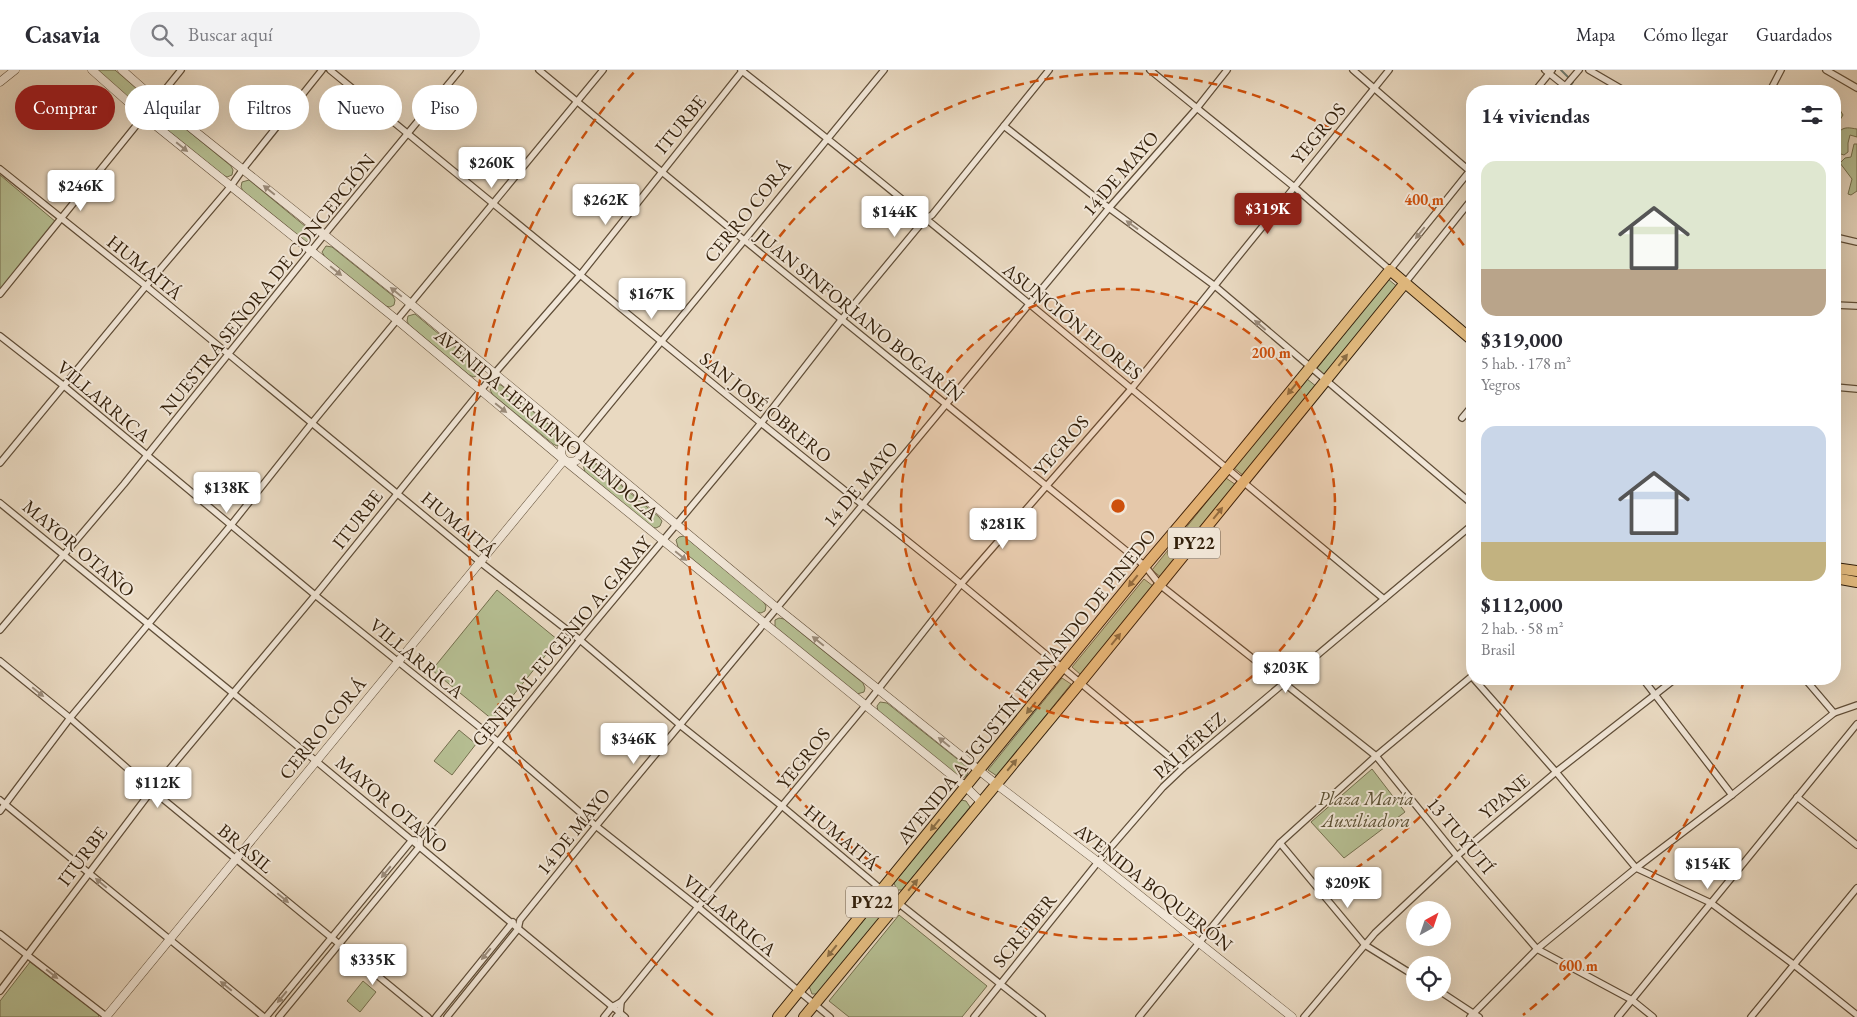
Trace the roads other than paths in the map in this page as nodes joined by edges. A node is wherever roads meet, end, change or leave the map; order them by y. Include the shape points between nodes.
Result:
1 (15, 70) edge
2 (92, 70) edge
3 (122, 70) edge
4 (182, 70) edge
5 (322, 70) edge
6 (330, 70) edge
7 (460, 70) edge
8 (539, 70) edge
9 (602, 70) edge
10 (742, 70) edge
11 (884, 70) edge
12 (1049, 70) edge
13 (1150, 70) edge
14 (1227, 70) edge
15 (1353, 70) edge
16 (1389, 70) edge
17 (1579, 70) edge
18 (1589, 70) edge
19 (1781, 70) edge
20 (1826, 70) edge
21 (1549, 71) edge
22 (0, 82) edge
23 (139, 85) edge
24 (169, 85) edge
25 (1539, 85) edge
26 (1560, 85) edge
27 (1566, 85) edge
28 (1615, 85) edge
29 (1773, 85) edge
30 (1374, 88) junction
31 (1857, 88) edge
32 (125, 99) edge
33 (577, 102) junction
34 (1197, 108) junction
35 (1004, 126) junction
36 (134, 130) edge
37 (162, 130) edge
38 (194, 130) edge
39 (408, 135) junction
40 (828, 138) junction
41 (1466, 166) edge
42 (0, 168) edge
43 (243, 169) junction
44 (662, 172) junction
45 (1466, 178) edge
46 (232, 186) junction
47 (1293, 186) junction
48 (493, 203) junction
49 (1466, 207) edge
50 (1109, 208) junction
51 (925, 219) junction
52 (62, 220) junction
53 (324, 235) junction
54 (1841, 238) edge
55 (744, 240) junction
56 (1857, 242) edge
57 (312, 252) junction
58 (1390, 270) junction
59 (581, 274) junction
60 (1405, 283) junction
61 (146, 286) junction
62 (1215, 286) junction
63 (0, 294) edge
64 (411, 304) junction
65 (1029, 304) junction
66 (1841, 305) edge
67 (1857, 306) edge
68 (842, 319) junction
69 (397, 320) junction
70 (1466, 335) edge
71 (0, 336) edge
72 (662, 341) junction
73 (229, 354) junction
74 (1310, 368) junction
75 (494, 374) junction
76 (1326, 381) junction
77 (64, 386) junction
78 (1841, 387) edge
79 (1132, 388) junction
80 (1857, 388) edge
81 (480, 391) junction
82 (947, 404) junction
83 (1466, 413) edge
84 (1462, 418) dead end
85 (312, 423) junction
86 (761, 423) junction
87 (578, 443) junction
88 (147, 456) junction
89 (564, 460) junction
90 (0, 463) edge
91 (1227, 469) junction
92 (1244, 483) junction
93 (1045, 485) junction
94 (397, 492) junction
95 (1466, 499) edge
96 (0, 503) edge
97 (862, 504) junction
98 (677, 524) junction
99 (231, 525) junction
100 (1466, 531) edge
101 (663, 541) junction
102 (64, 556) junction
103 (480, 562) junction
104 (1144, 566) junction
105 (1841, 569) edge
106 (1857, 571) edge
107 (1841, 579) edge
108 (1857, 582) edge
109 (962, 584) junction
110 (1160, 585) junction
111 (315, 595) junction
112 (1384, 599) junction
113 (777, 608) junction
114 (764, 623) junction
115 (148, 625) junction
116 (0, 630) edge
117 (580, 640) junction
118 (0, 662) edge
119 (398, 662) junction
120 (1062, 669) junction
121 (1284, 682) junction
122 (1080, 683) junction
123 (1466, 683) edge
124 (1480, 685) edge
125 (1648, 685) edge
126 (1668, 685) edge
127 (1810, 685) edge
128 (877, 689) junction
129 (232, 694) junction
130 (1655, 695) junction
131 (1857, 705) edge
132 (866, 706) junction
133 (1834, 713) junction
134 (70, 718) junction
135 (680, 724) junction
136 (1857, 724) edge
137 (497, 741) junction
138 (1376, 756) junction
139 (316, 761) junction
140 (1183, 768) junction
141 (980, 771) junction
142 (1556, 772) junction
143 (996, 784) junction
144 (966, 787) junction
145 (152, 790) junction
146 (1732, 795) junction
147 (1797, 797) junction
148 (3, 802) edge
149 (981, 802) junction
150 (782, 806) junction
151 (0, 810) edge
152 (596, 826) junction
153 (420, 839) junction
154 (412, 840) junction
155 (1280, 843) junction
156 (1857, 845) edge
157 (420, 846) junction
158 (1458, 856) junction
159 (236, 859) junction
160 (1098, 862) junction
161 (1636, 868) junction
162 (88, 873) junction
163 (1857, 888) edge
164 (882, 890) junction
165 (898, 903) junction
166 (1711, 903) junction
167 (698, 907) junction
168 (520, 920) junction
169 (511, 923) junction
170 (518, 929) junction
171 (0, 934) edge
172 (331, 938) junction
173 (170, 940) junction
174 (1198, 943) junction
175 (339, 944) junction
176 (1365, 945) junction
177 (1537, 950) junction
178 (27, 954) junction
179 (1793, 964) junction
180 (1406, 970) edge
181 (1000, 984) junction
182 (0, 991) edge
183 (799, 991) junction
184 (1451, 1000) edge
185 (1632, 1000) junction
186 (621, 1002) junction
187 (814, 1004) junction
188 (612, 1007) junction
189 (1471, 1015) edge
190 (1857, 1015) edge
191 (620, 1016) edge
192 (107, 1017) edge
193 (265, 1017) edge
194 (279, 1017) edge
195 (428, 1017) edge
196 (436, 1017) edge
197 (447, 1017) edge
198 (604, 1017) edge
199 (778, 1017) edge
200 (804, 1017) edge
201 (830, 1017) edge
202 (974, 1017) edge
203 (1042, 1017) edge
204 (1139, 1017) edge
205 (1292, 1017) edge
206 (1304, 1017) edge
207 (1479, 1017) edge
208 (1618, 1017) edge
209 (1653, 1017) edge
210 (1751, 1017) edge

1 - 22 street
2 - 32 street, AVENIDA HERMINIO MENDOZA
3 - 23 street, AVENIDA HERMINIO MENDOZA
4 - 24 street
5 - 43 street
6 - 39 street, SAN JOSÉ OBRERO
7 - 39 street, NUESTRA SEÑORA DE CONCEPCIÓN
8 - 33 street, JUAN SINFORIANO BOGARÍN
9 - 33 street
10 - 40 street, ASUNCIÓN FLORES
10 - 44 street, ITURBE
11 - 40 street, CERRO CORÁ
12 - 35 street, GENERAL EUGENIO A. GARAY
13 - 34 street
14 - 34 street, 14 DE MAYO
15 - 30 street
16 - 30 street, YEGROS
17 - 27 street
18 - 28 street
19 - 29 street
20 - 31 street
21 - 25 street
21 - 26 street
30 - 41 street
30 - 47 street, YEGROS
33 - 44 street, JUAN SINFORIANO BOGARÍN
33 - 48 street
34 - 47 street
34 - 50 street, 14 DE MAYO
35 - 50 street
35 - 51 street, GENERAL EUGENIO A. GARAY
36 - 52 street
37 -> 46 street, AVENIDA HERMINIO MENDOZA
38 - 43 street, AVENIDA HERMINIO MENDOZA
39 - 48 street, SAN JOSÉ OBRERO
39 - 53 street, NUESTRA SEÑORA DE CONCEPCIÓN
40 - 51 street, ASUNCIÓN FLORES
40 - 55 street, CERRO CORÁ
42 - 52 street, HUMAITÁ
43 - 46 street
53 -> 43 street, AVENIDA HERMINIO MENDOZA
44 - 55 street, JUAN SINFORIANO BOGARÍN
44 - 59 street, ITURBE
45 -> 58 street, AVENIDA AUGUSTÍN FERNANDO DE PINEDO
46 - 57 street, AVENIDA HERMINIO MENDOZA
46 - 61 street
47 - 58 street
47 - 62 street, YEGROS
48 - 59 street, SAN JOSÉ OBRERO
48 - 64 street
49 - 60 street, AVENIDA AUGUSTÍN FERNANDO DE PINEDO
62 -> 50 street
50 - 65 street, 14 DE MAYO
51 - 65 street, ASUNCIÓN FLORES
51 - 68 street, GENERAL EUGENIO A. GARAY
52 - 61 street, HUMAITÁ
52 - 63 street
53 - 57 street, NUESTRA SEÑORA DE CONCEPCIÓN
64 -> 53 street, AVENIDA HERMINIO MENDOZA
54 - 56 street
55 - 68 street, JUAN SINFORIANO BOGARÍN
55 - 72 street, CERRO CORÁ
57 -> 69 street, AVENIDA HERMINIO MENDOZA
57 - 73 street, NUESTRA SEÑORA DE CONCEPCIÓN
58 - 60 highway
58 - 74 highway, AVENIDA AUGUSTÍN FERNANDO DE PINEDO / PY22
59 - 72 street, SAN JOSÉ OBRERO
59 - 75 street, ITURBE
60 - 70 highway
76 -> 60 highway, AVENIDA AUGUSTÍN FERNANDO DE PINEDO / PY22
61 - 73 street, HUMAITÁ
61 - 77 street
74 -> 62 street
62 - 79 street, YEGROS
64 - 69 street
64 - 75 street, AVENIDA HERMINIO MENDOZA
65 - 79 street, ASUNCIÓN FLORES
65 - 82 street, 14 DE MAYO
66 - 67 street
68 - 82 street, JUAN SINFORIANO BOGARÍN
68 - 86 street, GENERAL EUGENIO A. GARAY
69 - 81 street, AVENIDA HERMINIO MENDOZA
69 - 85 street
71 - 77 street, VILLARRICA
72 - 86 street, SAN JOSÉ OBRERO
72 - 87 street, CERRO CORÁ
73 - 85 street, HUMAITÁ
73 - 88 street, NUESTRA SEÑORA DE CONCEPCIÓN
74 - 76 street
74 -> 91 highway, AVENIDA AUGUSTÍN FERNANDO DE PINEDO / PY22
75 - 81 street, ITURBE
75 - 87 street, AVENIDA HERMINIO MENDOZA
76 - 92 highway, AVENIDA AUGUSTÍN FERNANDO DE PINEDO / PY22
76 - 95 street
77 - 88 street, VILLARRICA
77 - 90 street
78 - 80 street
79 - 91 street, ASUNCIÓN FLORES
79 - 93 street, YEGROS
81 -> 89 street, AVENIDA HERMINIO MENDOZA
81 - 94 street, ITURBE
82 - 93 street, JUAN SINFORIANO BOGARÍN
82 - 97 street, 14 DE MAYO
83 - 84 street
85 - 94 street, HUMAITÁ
85 - 99 street
86 - 97 street, SAN JOSÉ OBRERO
86 - 98 street, GENERAL EUGENIO A. GARAY
87 - 89 street, CERRO CORÁ via 564,445
87 - 89 street, CERRO CORÁ via 581,450 579,458
87 - 98 street, AVENIDA HERMINIO MENDOZA
88 - 99 street, VILLARRICA
88 - 102 street, NUESTRA SEÑORA DE CONCEPCIÓN
89 - 101 street, AVENIDA HERMINIO MENDOZA
89 - 103 street, CERRO CORÁ
91 - 92 street, ASUNCIÓN FLORES
91 - 104 highway, AVENIDA AUGUSTÍN FERNANDO DE PINEDO / PY22
110 -> 92 highway, AVENIDA AUGUSTÍN FERNANDO DE PINEDO / PY22
92 - 112 street, ASUNCIÓN FLORES
93 - 104 street, JUAN SINFORIANO BOGARÍN
93 - 109 street, YEGROS
94 - 103 street, HUMAITÁ
94 - 111 street, ITURBE
96 - 102 street, MAYOR OTAÑO
97 - 109 street, SAN JOSÉ OBRERO
97 - 113 street, 14 DE MAYO
98 - 101 street, GENERAL EUGENIO A. GARAY
98 - 113 street, AVENIDA HERMINIO MENDOZA
99 - 111 street, VILLARRICA
99 - 115 street
100 - 112 street, PAI PÉREZ
101 -> 114 street, AVENIDA HERMINIO MENDOZA
101 - 117 street, GENERAL EUGENIO A. GARAY
102 - 115 street, MAYOR OTAÑO
102 - 116 street, NUESTRA SEÑORA DE CONCEPCIÓN
103 - 117 street, HUMAITÁ
103 - 119 street, CERRO CORÁ
104 - 110 street, JUAN SINFORIANO BOGARÍN
104 -> 120 highway, AVENIDA AUGUSTÍN FERNANDO DE PINEDO / PY22
105 - 106 highway
107 - 108 highway
109 - 120 street, SAN JOSÉ OBRERO
109 - 128 street, YEGROS
110 - 121 street, 13 TUYUTÍ
122 -> 110 highway, AVENIDA AUGUSTÍN FERNANDO DE PINEDO / PY22
111 - 119 street, VILLARRICA
111 - 129 street, ITURBE
112 - 121 street, PAI PÉREZ
113 - 114 street, 14 DE MAYO
128 -> 113 street, AVENIDA HERMINIO MENDOZA
114 - 132 street, AVENIDA HERMINIO MENDOZA
114 - 135 street, 14 DE MAYO
115 - 129 street, MAYOR OTAÑO
115 - 134 street
117 - 135 street, HUMAITÁ
117 - 137 street, GENERAL EUGENIO A. GARAY
118 -> 134 street, BRASIL
119 - 137 street, VILLARRICA
119 - 139 street, CERRO CORÁ
120 - 122 street, SAN JOSÉ OBRERO
120 -> 141 highway, AVENIDA AUGUSTÍN FERNANDO DE PINEDO / PY22
121 - 138 street, 13 TUYUTÍ
121 - 140 street, PAI PÉREZ
122 - 140 street, SAN JOSÉ OBRERO
143 -> 122 highway, AVENIDA AUGUSTÍN FERNANDO DE PINEDO / PY22
123 - 138 street
124 - 142 street
125 - 130 street
126 - 130 street, YPANE
127 - 133 street
128 - 132 street, YEGROS
141 -> 128 street, AVENIDA HERMINIO MENDOZA
129 - 139 street, MAYOR OTAÑO
129 - 145 street, ITURBE
130 - 142 street, YPANE
130 - 146 street
131 - 133 street
132 - 144 street, AVENIDA HERMINIO MENDOZA
132 - 150 street, YEGROS
133 - 146 street
134 - 145 street, BRASIL
134 - 148 street
135 - 150 street, HUMAITÁ
135 - 152 street, 14 DE MAYO
136 - 147 street
137 - 152 street, VILLARRICA
137 - 153 street, GENERAL EUGENIO A. GARAY
138 - 155 street
138 - 158 street, 13 TUYUTÍ
139 - 154 street, MAYOR OTAÑO
139 - 159 street, CERRO CORÁ
140 - 160 street, PAI PÉREZ
141 - 143 street, AVENIDA HERMINIO MENDOZA
141 - 144 highway, AVENIDA AUGUSTÍN FERNANDO DE PINEDO / PY22
142 - 158 street, YPANE
142 - 161 street
143 - 149 highway, AVENIDA AUGUSTÍN FERNANDO DE PINEDO / PY22
143 - 160 street, AVENIDA BOQUERÓN
144 - 149 street, AVENIDA HERMINIO MENDOZA
144 -> 164 highway, AVENIDA AUGUSTÍN FERNANDO DE PINEDO / PY22
145 - 159 street, BRASIL
145 - 162 street, ITURBE
146 - 161 street
147 - 156 street
147 - 166 street
148 - 151 street
148 - 162 street
165 -> 149 highway, AVENIDA AUGUSTÍN FERNANDO DE PINEDO / PY22
150 - 164 street, HUMAITÁ
150 - 167 street, YEGROS
152 - 167 street, VILLARRICA
152 - 168 street, 14 DE MAYO
153 - 154 street
153 - 157 street
154 - 157 street, MAYOR OTAÑO
154 -> 172 street
155 - 174 street
155 - 176 street
157 - 169 street, MAYOR OTAÑO
157 - 175 street
158 - 176 street, YPANE
158 - 177 street, 13 TUYUTÍ
159 -> 172 street, BRASIL
159 - 173 street, CERRO CORÁ
160 - 174 street, AVENIDA BOQUERÓN
160 - 181 street, SCREIBER
161 - 166 street
161 - 177 street
173 -> 162 street
162 - 178 street, ITURBE
163 - 179 street
164 - 165 street, HUMAITÁ
164 -> 183 highway, AVENIDA AUGUSTÍN FERNANDO DE PINEDO / PY22
165 - 181 street, HUMAITÁ
165 - 187 highway, AVENIDA AUGUSTÍN FERNANDO DE PINEDO / PY22
166 - 179 street
166 - 185 street
167 - 183 street, VILLARRICA
167 - 186 street, YEGROS
168 - 169 street
168 - 170 street, 14 DE MAYO
169 - 170 street, MAYOR OTAÑO
169 -> 196 street
170 - 188 street, MAYOR OTAÑO
170 - 197 street, 14 DE MAYO
171 - 178 street
172 - 175 street, BRASIL
172 -> 193 street
173 - 192 street, CERRO CORÁ
193 -> 173 street
174 - 204 street
174 - 205 street, AVENIDA BOQUERÓN
175 - 194 street
175 - 195 street, BRASIL
176 - 180 street
176 - 206 street, YPANE
177 - 185 street, 13 TUYUTÍ
177 - 189 street
178 - 182 street, ITURBE
178 -> 192 street
179 - 190 street
179 - 210 street
181 - 202 street, SCREIBER
181 - 203 street, HUMAITÁ
183 - 187 street, VILLARRICA
183 - 199 highway, AVENIDA AUGUSTÍN FERNANDO DE PINEDO / PY22
184 - 189 street
185 - 208 street
185 - 209 street, 13 TUYUTÍ
186 - 188 street, YEGROS
186 - 191 street
187 - 200 highway, AVENIDA AUGUSTÍN FERNANDO DE PINEDO / PY22
187 - 201 street, VILLARRICA
188 - 191 street, MAYOR OTAÑO
188 - 198 street, YEGROS
189 - 207 street

